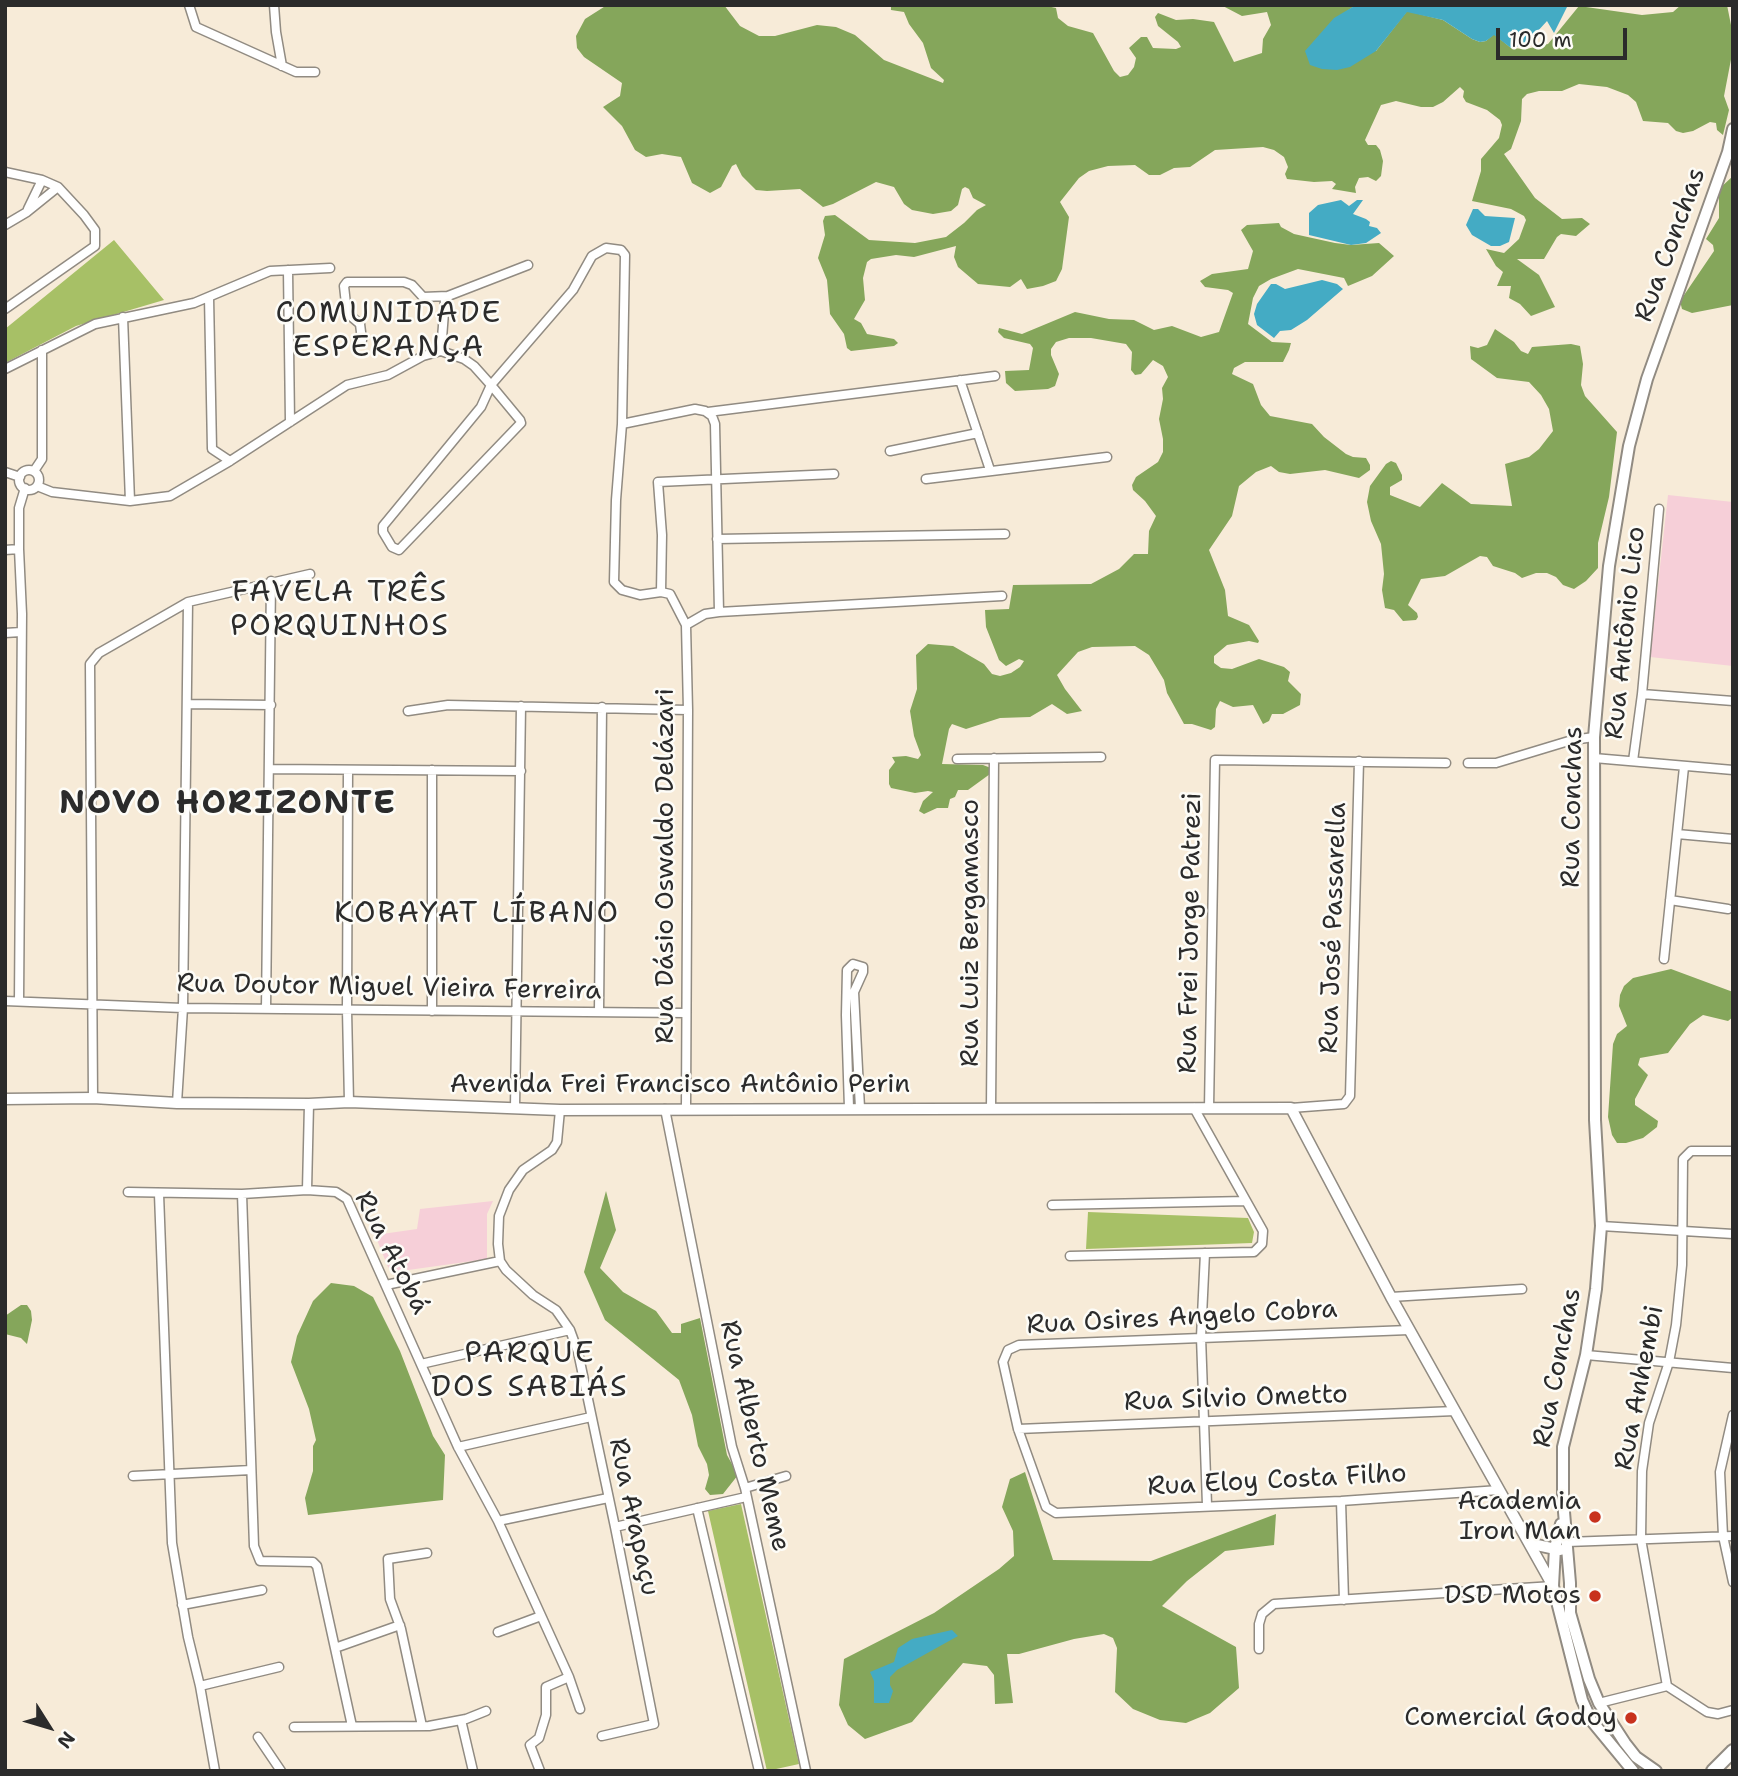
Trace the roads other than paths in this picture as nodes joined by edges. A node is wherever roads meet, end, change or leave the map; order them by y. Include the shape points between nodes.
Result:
1 (189, 5) edge
2 (274, 5) edge
3 (282, 66) junction
4 (315, 72) dead end
5 (1733, 129) edge
6 (5, 172) edge
7 (42, 180) junction
8 (58, 187) junction
9 (27, 212) junction
10 (5, 225) edge
11 (528, 265) dead end
12 (330, 268) dead end
13 (288, 270) junction
14 (448, 296) junction
15 (209, 297) junction
16 (5, 309) edge
17 (123, 317) junction
18 (362, 341) dead end
19 (42, 350) junction
20 (440, 351) junction
21 (5, 369) edge
22 (995, 376) dead end
23 (960, 380) junction
24 (491, 385) junction
25 (708, 412) junction
26 (290, 422) junction
27 (622, 424) junction
28 (978, 433) junction
29 (890, 451) dead end
30 (1107, 457) dead end
31 (230, 461) junction
32 (990, 470) junction
33 (34, 471) junction
34 (5, 472) edge
35 (834, 474) dead end
36 (20, 477) junction
37 (926, 479) dead end
38 (716, 480) junction
39 (37, 486) junction
40 (25, 488) junction
41 (130, 501) junction
42 (1659, 509) dead end
43 (1005, 534) dead end
44 (717, 539) junction
45 (19, 549) junction
46 (5, 550) edge
47 (310, 574) dead end
48 (271, 581) junction
49 (662, 592) junction
50 (1002, 596) dead end
51 (188, 602) junction
52 (719, 612) junction
53 (686, 625) junction
54 (21, 632) junction
55 (5, 633) edge
56 (1642, 694) junction
57 (1733, 701) edge
58 (187, 704) junction
59 (271, 705) junction
60 (521, 706) junction
61 (602, 707) junction
62 (688, 709) junction
63 (408, 710) dead end
64 (1594, 737) junction
65 (1101, 757) dead end
66 (993, 758) junction
67 (1594, 758) junction
68 (957, 759) dead end
69 (1359, 761) junction
70 (1633, 761) junction
71 (1446, 763) dead end
72 (1468, 763) dead end
73 (1684, 767) junction
74 (270, 769) junction
75 (348, 770) junction
76 (1733, 770) edge
77 (432, 771) junction
78 (520, 771) junction
79 (1677, 834) junction
80 (1733, 839) edge
81 (1670, 900) junction
82 (1728, 909) dead end
83 (1664, 959) dead end
84 (5, 1001) edge
85 (19, 1001) junction
86 (92, 1003) junction
87 (183, 1008) junction
88 (266, 1009) junction
89 (347, 1010) junction
90 (432, 1011) junction
91 (516, 1011) junction
92 (599, 1011) junction
93 (686, 1013) junction
94 (1350, 1096) joint
95 (93, 1098) junction
96 (5, 1099) edge
97 (349, 1102) junction
98 (177, 1103) junction
99 (309, 1104) junction
100 (515, 1107) junction
101 (686, 1108) junction
102 (854, 1108) junction
103 (990, 1108) junction
104 (1194, 1108) junction
105 (1209, 1108) junction
106 (1291, 1108) junction
107 (664, 1109) junction
108 (560, 1110) junction
109 (1733, 1151) edge
110 (307, 1190) junction
111 (128, 1192) dead end
112 (159, 1194) junction
113 (243, 1194) junction
114 (1246, 1201) junction
115 (1052, 1205) dead end
116 (1601, 1226) junction
117 (1683, 1231) junction
118 (1733, 1234) edge
119 (1205, 1253) junction
120 (1070, 1256) dead end
121 (500, 1261) junction
122 (386, 1285) junction
123 (1522, 1289) dead end
124 (1391, 1297) junction
125 (570, 1330) junction
126 (1409, 1330) junction
127 (1201, 1337) junction
128 (1586, 1355) junction
129 (1669, 1362) junction
130 (421, 1364) junction
131 (1733, 1368) edge
132 (1455, 1411) junction
133 (1733, 1415) edge
134 (591, 1417) junction
135 (1205, 1422) junction
136 (1018, 1429) junction
137 (458, 1447) junction
138 (251, 1470) junction
139 (170, 1474) junction
140 (133, 1476) dead end
141 (786, 1476) dead end
142 (1499, 1490) junction
143 (745, 1492) junction
144 (608, 1498) junction
145 (1563, 1500) junction
146 (1340, 1501) junction
147 (1207, 1505) junction
148 (697, 1507) junction
149 (1056, 1513) joint
150 (498, 1521) junction
151 (615, 1527) junction
152 (1723, 1535) junction
153 (1733, 1536) edge
154 (1642, 1539) junction
155 (1530, 1541) junction
156 (1567, 1542) junction
157 (1555, 1548) junction
158 (426, 1553) dead end
159 (1568, 1556) junction
160 (1733, 1582) edge
161 (1570, 1583) junction
162 (1553, 1586) junction
163 (262, 1590) dead end
164 (1344, 1600) junction
165 (182, 1605) junction
166 (541, 1616) junction
167 (400, 1625) junction
168 (498, 1632) dead end
169 (335, 1648) junction
170 (1259, 1649) dead end
171 (279, 1667) dead end
172 (569, 1677) junction
173 (200, 1686) junction
174 (1667, 1686) junction
175 (1599, 1703) junction
176 (580, 1709) dead end
177 (1733, 1710) edge
178 (486, 1711) dead end
179 (461, 1720) junction
180 (352, 1726) junction
181 (422, 1726) junction
182 (294, 1727) dead end
183 (602, 1736) dead end
184 (258, 1737) dead end
185 (1733, 1751) edge
186 (1733, 1759) edge
187 (215, 1771) edge
188 (281, 1771) edge
189 (474, 1771) edge
190 (540, 1771) edge
191 (759, 1771) edge
192 (806, 1771) edge
193 (1633, 1771) edge
194 (1656, 1771) edge
195 (1713, 1771) edge
196 (1726, 1771) edge

1 - 3 street via 196,27
2 - 3 street
3 - 4 street
5 - 64 main road, Rua Conchas via 1647,379 1629,446 1609,566
6 - 7 street
7 - 8 street
7 - 9 street
8 - 9 street
8 - 16 street via 94,230 95,246
9 - 10 street
11 - 14 street
12 - 13 street
13 - 15 street via 270,271
13 - 26 street
14 - 18 street via 423,297 404,282 347,282 346,313 360,324
14 - 20 street
15 - 17 street
15 - 31 street via 212,449
17 - 19 street via 95,324
17 - 41 street
19 - 21 street
19 - 33 street via 42,458
20 - 24 street via 464,359
20 - 26 street via 388,375 347,385
22 - 23 street
23 - 25 street
23 - 28 street
24 - 24 street via 520,419 520,426 404,547 396,550 383,526 481,407
24 - 27 street via 573,290 593,256 616,248 625,255
25 - 27 street via 695,409
25 - 38 street via 715,424
26 - 31 street
27 - 49 street via 614,582 622,590 640,595
28 - 29 street
28 - 32 street
30 - 32 street
31 - 41 street via 170,496
32 - 37 street
33 - 36 street via 27,470
33 - 39 street via 39,476
34 - 36 street
35 - 38 street
36 - 40 street
38 - 44 street
38 - 49 street via 658,482
39 - 40 street
39 - 41 street via 52,492
40 - 45 street via 19,508
42 - 56 street, Rua Antônio Lico
43 - 44 street
44 - 52 street
45 - 46 street
45 - 54 street
47 - 48 street
48 - 51 street
48 - 59 street
49 - 53 street via 670,594
50 - 52 street
51 - 58 street
51 - 86 street via 100,653 90,664
52 - 53 street
53 - 62 street, Rua Dásio Oswaldo Delázari
54 - 55 street
54 - 85 street
56 - 57 street
56 - 70 street, Rua Antônio Lico
58 - 59 street
58 - 87 street
59 - 74 street
60 - 61 street
60 - 63 street via 448,705
60 - 78 street
61 - 62 street
61 - 92 street
62 - 93 street, Rua Dásio Oswaldo Delázari
64 - 67 main road, Rua Conchas
64 - 72 street via 1496,763
65 - 66 street
66 - 68 street
66 - 103 street, Rua Luiz Bergamasco
67 - 70 street
67 - 116 main road, Rua Conchas via 1595,1120
69 - 71 street
69 - 94 street, Rua José Passarella
69 - 105 street, Rua Frei Jorge Patrezi via 1215,760
70 - 73 street
73 - 76 street
73 - 79 street
74 - 75 street
74 - 88 street
75 - 77 street
75 - 89 street
77 - 78 street
77 - 90 street
78 - 91 street
79 - 80 street
79 - 81 street
81 - 82 street
81 - 83 street
84 - 85 street, Rua Doutor Miguel Vieira Ferreira
85 - 86 street, Rua Doutor Miguel Vieira Ferreira
86 - 87 street, Rua Doutor Miguel Vieira Ferreira
86 - 95 street
87 - 88 street, Rua Doutor Miguel Vieira Ferreira
87 - 98 street
88 - 89 street, Rua Doutor Miguel Vieira Ferreira
89 - 90 street, Rua Doutor Miguel Vieira Ferreira
89 - 97 street
90 - 91 street, Rua Doutor Miguel Vieira Ferreira
91 - 92 street, Rua Doutor Miguel Vieira Ferreira
91 - 100 street
92 - 93 street, Rua Doutor Miguel Vieira Ferreira
93 - 101 street, Rua Dásio Oswaldo Delázari
94 - 106 street, Avenida Frei Francisco Antônio Perin via 1344,1104
95 - 96 street, Avenida Frei Francisco Antônio Perin
95 - 98 street, Avenida Frei Francisco Antônio Perin
97 - 99 street, Avenida Frei Francisco Antônio Perin
97 - 100 street, Avenida Frei Francisco Antônio Perin
98 - 99 street, Avenida Frei Francisco Antônio Perin
99 - 110 street
100 - 108 street, Avenida Frei Francisco Antônio Perin
101 - 102 street, Avenida Frei Francisco Antônio Perin
101 - 107 street, Avenida Frei Francisco Antônio Perin
102 - 102 street via 854,992 863,967 853,964 847,970 846,1015
102 - 103 street, Avenida Frei Francisco Antônio Perin
103 - 104 street, Avenida Frei Francisco Antônio Perin
104 - 105 street, Avenida Frei Francisco Antônio Perin
104 - 114 street
105 - 106 street, Avenida Frei Francisco Antônio Perin
106 - 124 street
107 - 108 street, Avenida Frei Francisco Antônio Perin
107 - 143 street, Rua Alberto Meme
108 - 121 street via 552,1150 523,1170 502,1207
109 - 117 street, Rua Anhembi via 1691,1151 1683,1159
110 - 113 street, Rua Atobá
110 - 122 street, Rua Atobá via 337,1192 346,1199
111 - 112 street, Rua Atobá
112 - 113 street, Rua Atobá
112 - 139 street
113 - 138 street
114 - 115 street
114 - 119 street via 1263,1231 1262,1244 1254,1252
116 - 117 street
116 - 128 main road, Rua Conchas
117 - 118 street
117 - 129 street, Rua Anhembi
119 - 120 street
119 - 127 street
121 - 122 street
121 - 125 street, Rua Arapaçu via 524,1287 556,1310
122 - 130 street, Rua Atobá
123 - 124 street
124 - 126 street
125 - 130 street
125 - 134 street, Rua Arapaçu
126 - 127 street, Rua Osires Angelo Cobra
126 - 132 street
127 - 135 street
127 - 136 street, Rua Osires Angelo Cobra via 1019,1345 1008,1350 1003,1362
128 - 129 street
128 - 145 main road, Rua Conchas via 1563,1447
129 - 131 street
129 - 154 street, Rua Anhembi via 1649,1423 1642,1471
130 - 137 street, Rua Atobá
132 - 135 street, Rua Silvio Ometto
132 - 142 street
133 - 152 street via 1720,1472
134 - 137 street
134 - 144 street, Rua Arapaçu
135 - 136 street, Rua Silvio Ometto
135 - 147 street
136 - 149 street, Rua Osires Angelo Cobra via 1046,1507
137 - 150 street, Rua Atobá
138 - 139 street
138 - 169 street via 254,1546 260,1561 313,1562 317,1566
139 - 140 street
139 - 165 street via 172,1543
141 - 143 street
142 - 146 street, Rua Eloy Costa Filho
142 - 155 street
143 - 148 street
143 - 192 street, Rua Alberto Meme
144 - 150 street
144 - 151 street, Rua Arapaçu
145 - 156 main road, Rua Conchas
145 - 157 main road, Rua Conchas
146 - 147 street, Rua Eloy Costa Filho
146 - 164 street
147 - 149 street, Rua Eloy Costa Filho
148 - 151 street
148 - 191 street
150 - 166 street, Rua Atobá
151 - 183 street, Rua Arapaçu via 654,1724
152 - 153 street
152 - 154 street
152 - 160 street
154 - 156 street
154 - 174 street, Rua Anhembi
155 - 157 main road
155 - 162 street
156 - 159 main road, Rua Conchas
157 - 159 main road
157 - 162 main road, Rua Conchas
158 - 167 street via 388,1559 390,1599
159 - 161 main road, Rua Conchas
161 - 162 main road
161 - 175 main road, Rua Conchas via 1570,1613
162 - 164 street
162 - 193 main road, Rua Conchas via 1591,1720
163 - 165 street
164 - 170 street via 1274,1604 1262,1614
165 - 173 street
166 - 168 street
166 - 172 street, Rua Atobá
167 - 169 street
167 - 181 street
169 - 180 street
171 - 173 street
172 - 176 street, Rua Atobá
172 - 190 street via 546,1687 546,1715 539,1738 530,1745
173 - 187 street
174 - 175 street
174 - 177 street via 1707,1713
175 - 194 main road, Rua Conchas via 1636,1757
178 - 179 street
179 - 181 street
179 - 189 street
180 - 181 street
180 - 182 street
184 - 188 street
185 - 195 main road
186 - 196 main road

